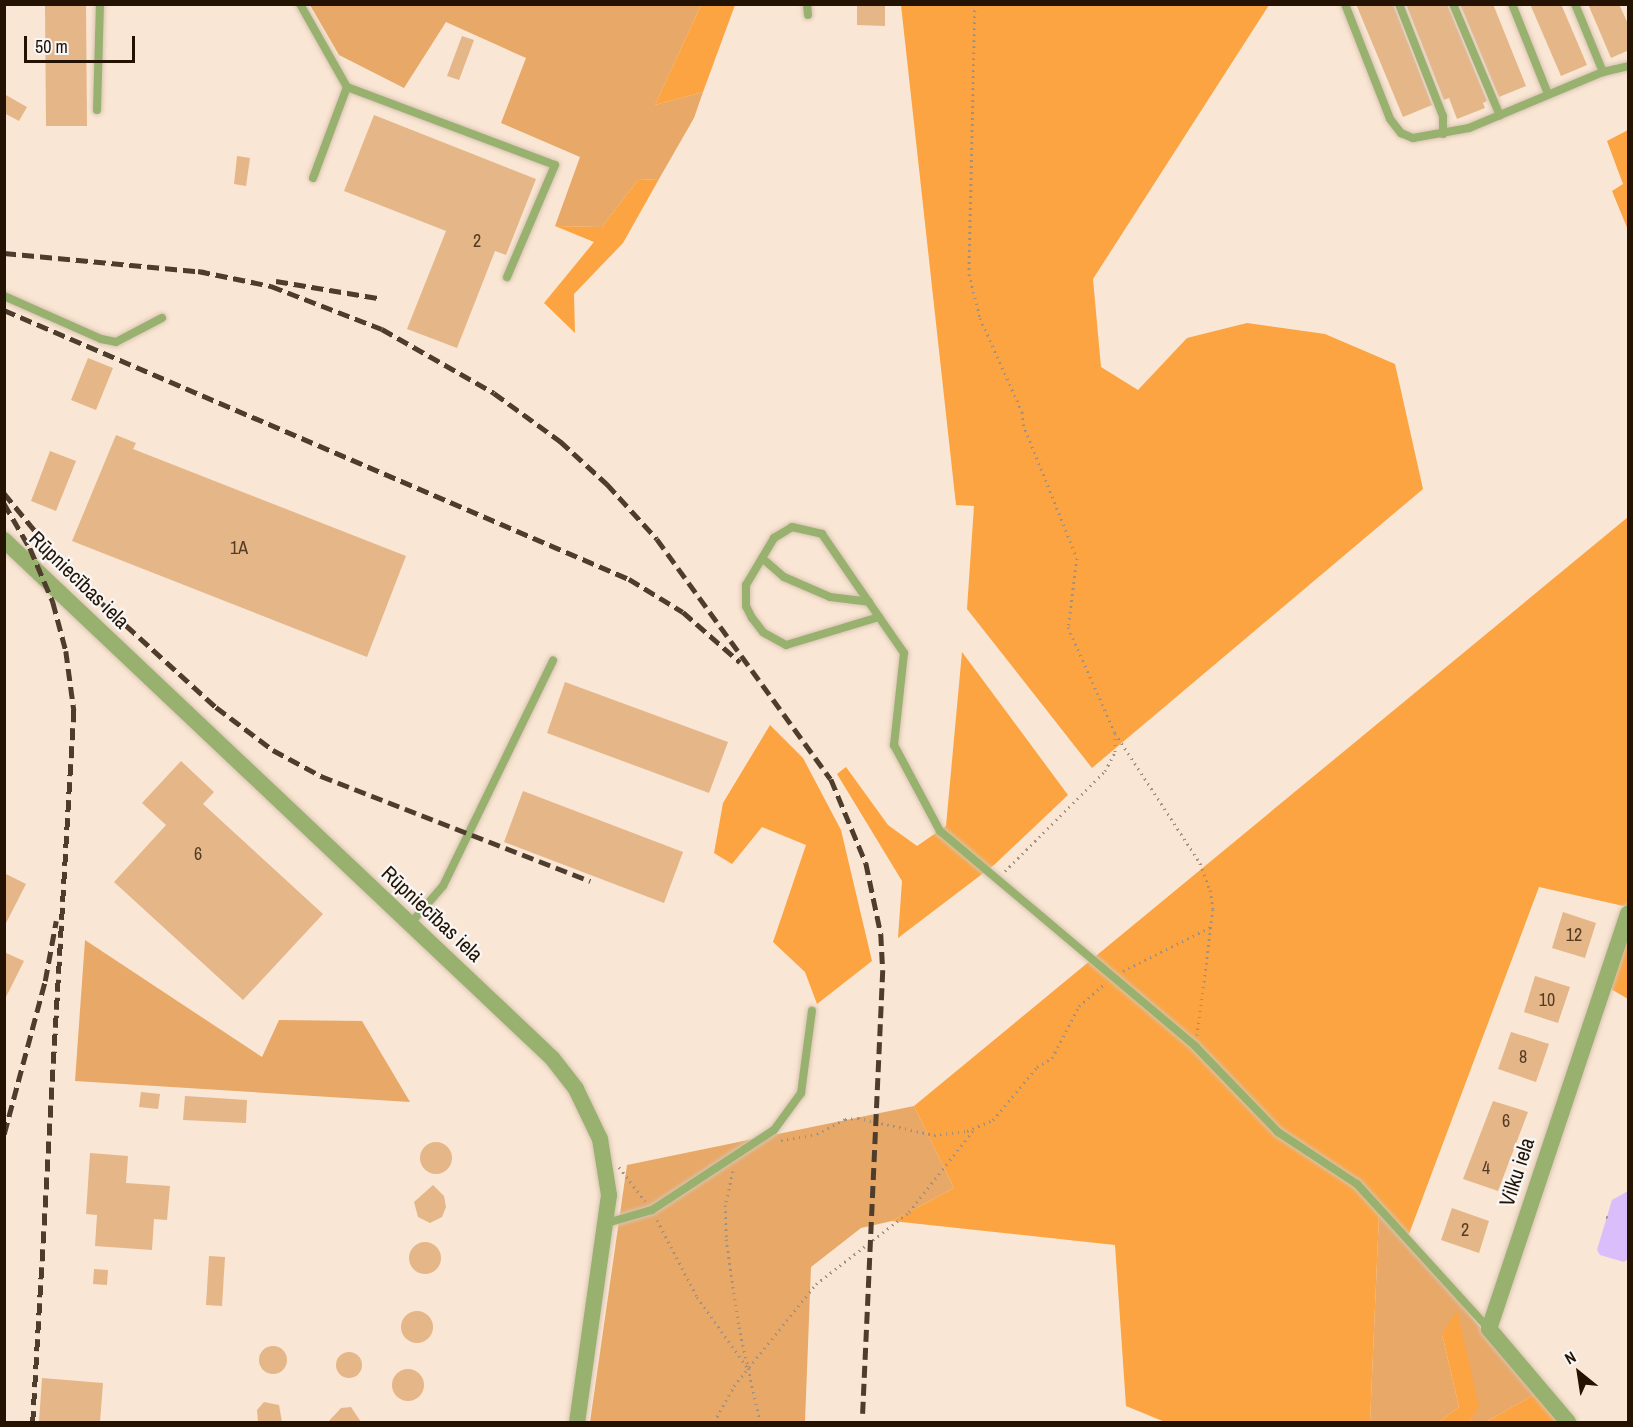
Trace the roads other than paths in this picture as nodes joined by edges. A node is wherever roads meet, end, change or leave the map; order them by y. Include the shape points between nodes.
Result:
1 (100, 4) edge
2 (300, 4) edge
3 (807, 4) edge
4 (1346, 4) edge
5 (1399, 4) edge
6 (1453, 4) edge
7 (1512, 4) edge
8 (1575, 4) edge
9 (808, 15) dead end
10 (1629, 66) edge
11 (1603, 72) junction
12 (347, 87) junction
13 (1548, 94) junction
14 (97, 110) dead end
15 (1500, 116) junction
16 (1443, 134) junction
17 (313, 178) dead end
18 (507, 277) dead end
19 (4, 296) edge
20 (162, 318) dead end
21 (4, 540) edge
22 (762, 558) junction
23 (869, 602) junction
24 (879, 617) junction
25 (553, 660) dead end
26 (1629, 914) edge
27 (410, 924) junction
28 (812, 1011) dead end
29 (608, 1223) junction
30 (1488, 1329) junction
31 (577, 1422) edge
32 (1568, 1422) edge

1 - 14 lane
2 - 12 lane
3 - 9 lane
4 - 16 lane via 1390,118 1401,133 1413,138
5 - 16 lane via 1443,116
6 - 15 lane
7 - 13 lane
8 - 11 lane
10 - 11 lane
11 - 13 lane
12 - 17 lane
12 - 18 lane via 555,165
13 - 15 lane
15 - 16 lane
19 - 20 lane via 116,342
21 - 27 street, Rūpniecības iela
22 - 23 lane via 784,577 830,597
22 - 23 lane via 774,538 792,527 822,534
22 - 24 lane via 746,585 746,606 763,632 776,642 786,645
23 - 24 lane
24 - 30 lane via 904,653 894,745 940,831 1196,1046 1278,1132 1357,1184
25 - 27 lane via 443,886
26 - 30 street, Vilku iela
27 - 29 street, Rūpniecības iela via 564,1072 591,1117 607,1167
28 - 29 lane via 801,1093 774,1130 652,1210
29 - 31 street, Rūpniecības iela
30 - 32 street

